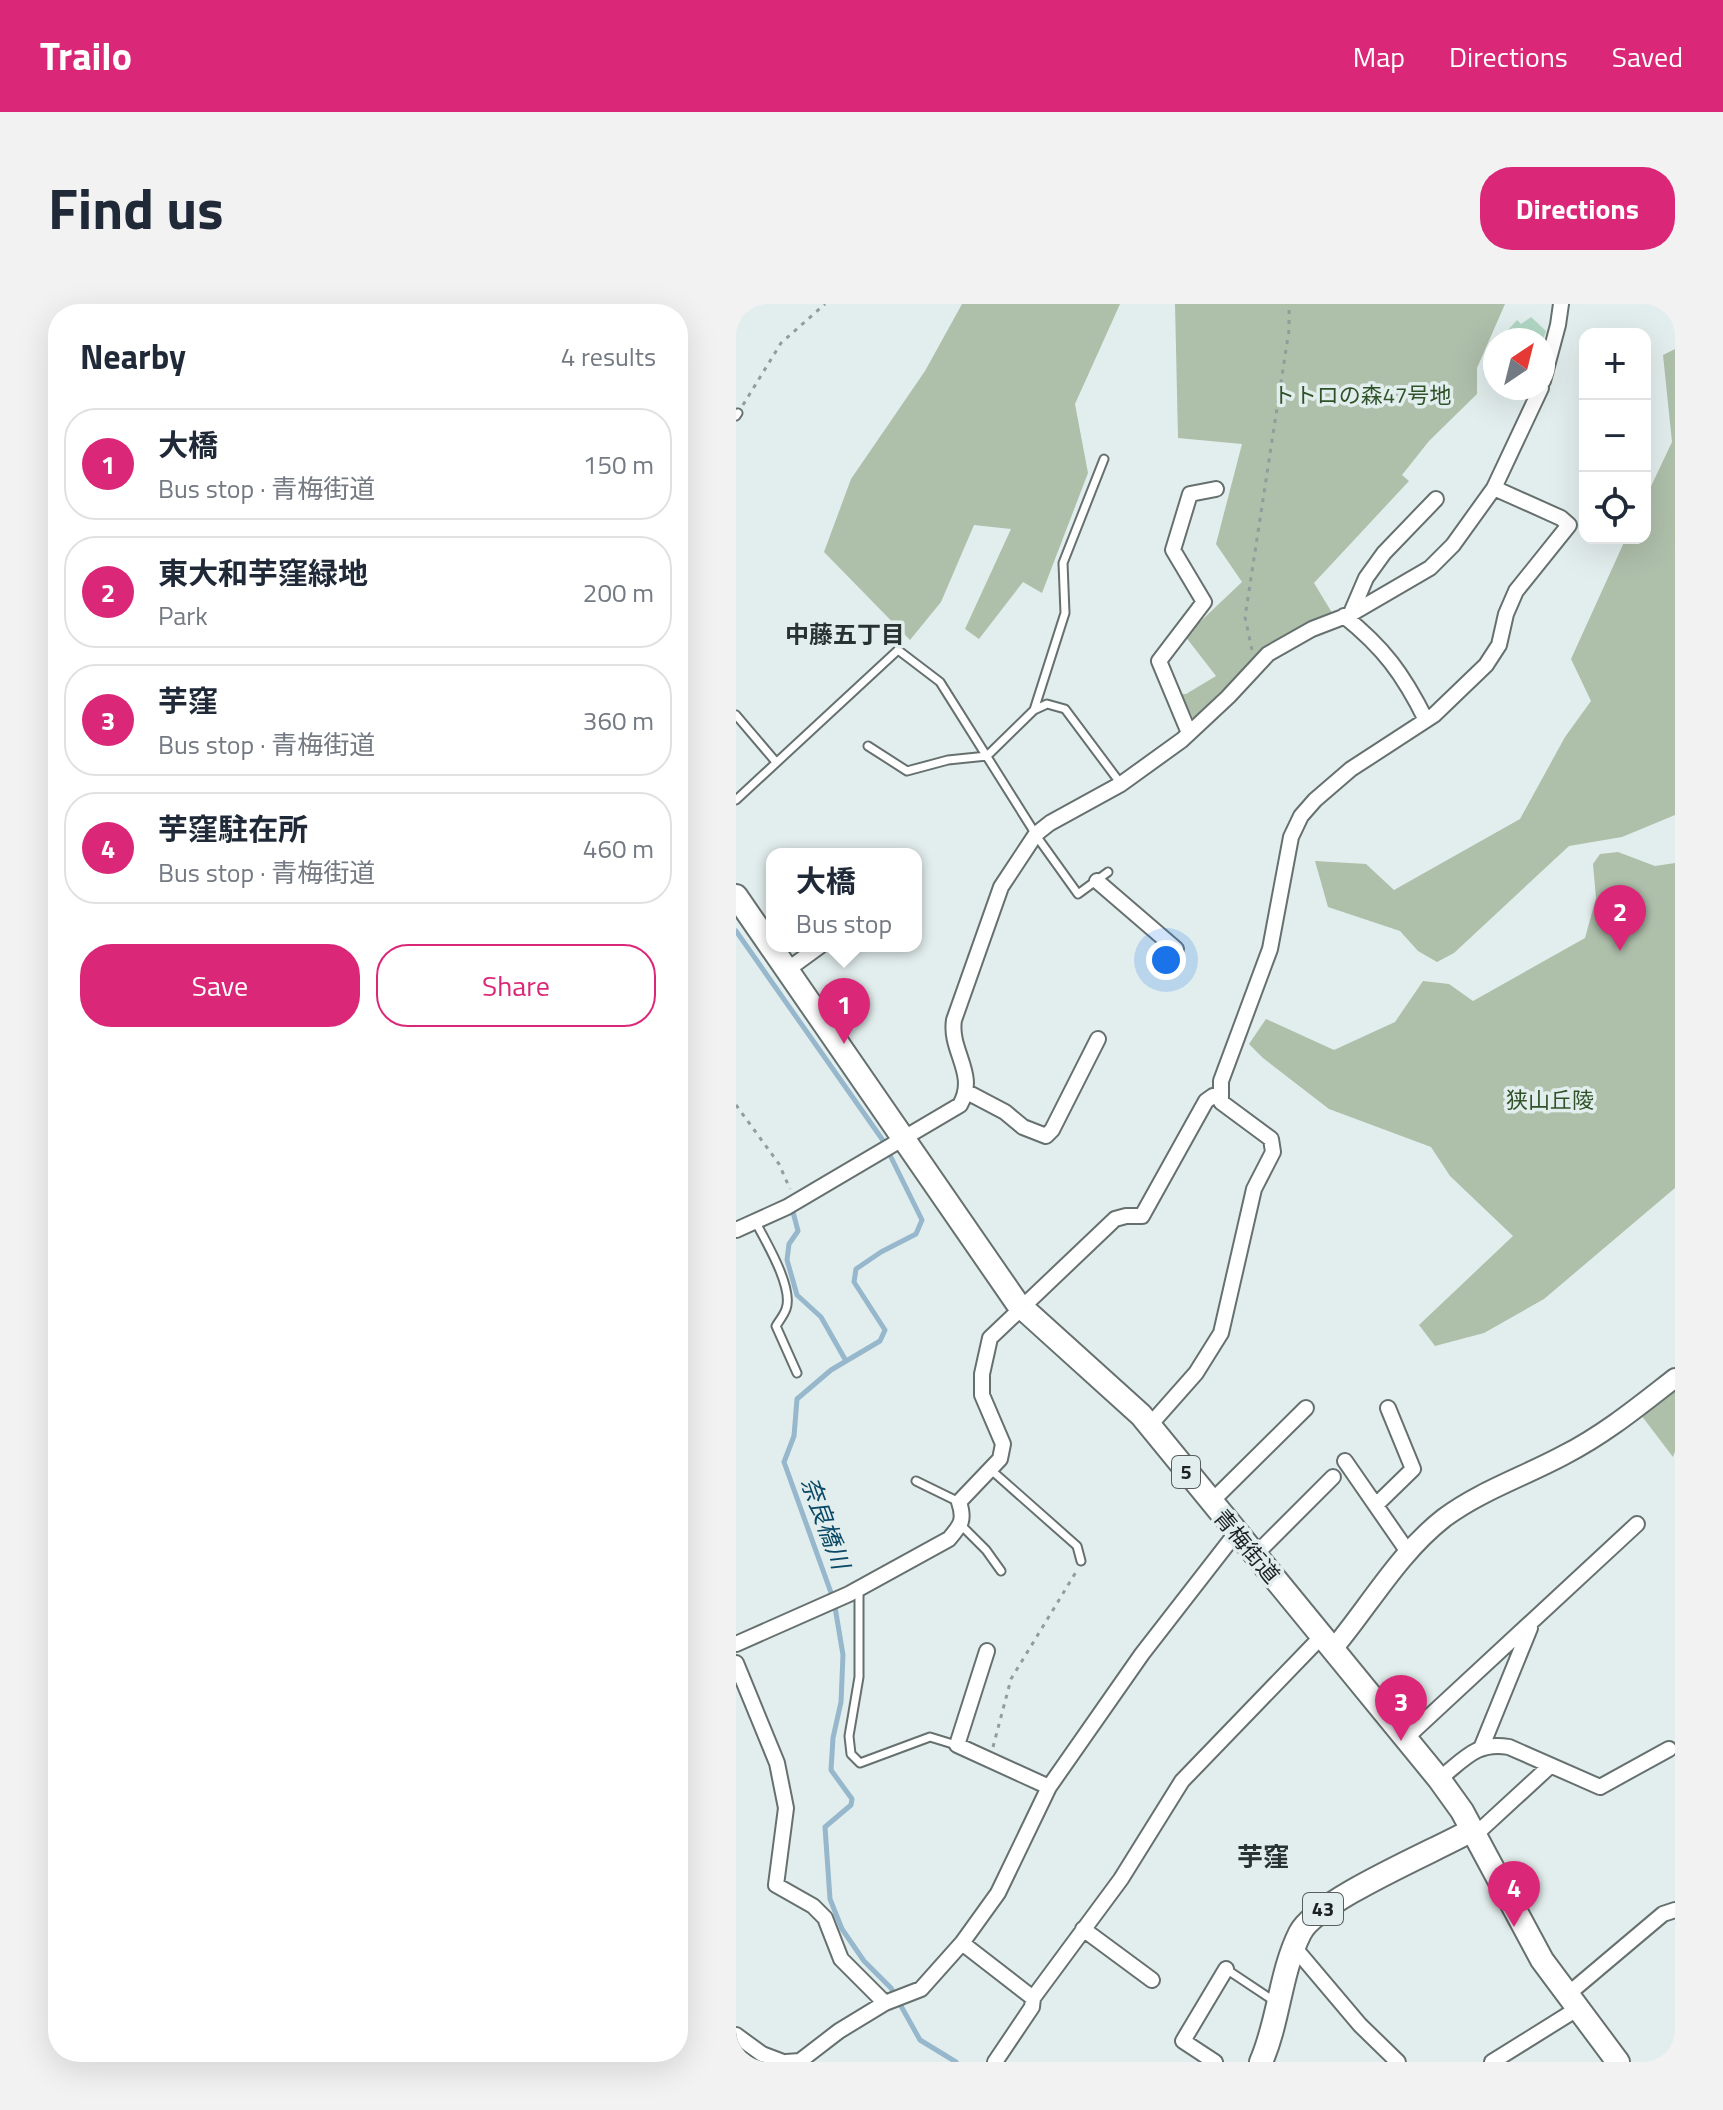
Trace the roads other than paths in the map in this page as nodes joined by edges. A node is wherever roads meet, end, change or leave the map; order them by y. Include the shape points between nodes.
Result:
1 (1561, 304) edge
2 (1555, 336) edge
3 (1535, 400) edge
4 (1104, 459) dead end
5 (1494, 488) junction
6 (1216, 489) dead end
7 (1436, 499) dead end
8 (1348, 615) junction
9 (1034, 710) junction
10 (736, 715) edge
11 (1426, 720) junction
12 (1189, 733) junction
13 (868, 746) dead end
14 (987, 756) junction
15 (776, 762) junction
16 (1121, 784) junction
17 (736, 800) edge
18 (1036, 834) junction
19 (1102, 877) joint
20 (737, 901) edge
21 (766, 941) edge
22 (1176, 949) dead end
23 (774, 952) edge
24 (812, 952) edge
25 (787, 970) junction
26 (1098, 1039) dead end
27 (967, 1092) junction
28 (1221, 1094) junction
29 (898, 1142) junction
30 (755, 1221) junction
31 (736, 1230) edge
32 (1022, 1309) junction
33 (797, 1373) dead end
34 (1675, 1378) edge
35 (1306, 1408) dead end
36 (1388, 1408) dead end
37 (1150, 1425) junction
38 (1345, 1461) dead end
39 (990, 1469) junction
40 (1333, 1477) dead end
41 (916, 1481) dead end
42 (959, 1502) junction
43 (1211, 1502) junction
44 (1376, 1505) junction
45 (1637, 1524) dead end
46 (961, 1525) junction
47 (1236, 1533) junction
48 (1408, 1552) junction
49 (1255, 1555) junction
50 (1081, 1561) road end
51 (1001, 1571) dead end
52 (859, 1588) junction
53 (1532, 1622) junction
54 (1327, 1643) junction
55 (736, 1644) edge
56 (987, 1651) dead end
57 (736, 1663) edge
58 (1406, 1738) junction
59 (957, 1745) junction
60 (1482, 1746) junction
61 (1669, 1749) dead end
62 (1550, 1766) junction
63 (1439, 1779) junction
64 (1049, 1787) junction
65 (1474, 1833) junction
66 (1675, 1910) edge
67 (1083, 1929) junction
68 (962, 1943) junction
69 (1294, 1947) junction
70 (1226, 1969) joint
71 (1152, 1980) dead end
72 (1033, 1998) junction
73 (1572, 2002) junction
74 (886, 2003) junction
75 (1279, 2004) junction
76 (736, 2035) edge
77 (784, 2062) edge
78 (801, 2062) edge
79 (995, 2062) edge
80 (1215, 2062) edge
81 (1261, 2062) edge
82 (1398, 2062) edge
83 (1492, 2062) edge
84 (1618, 2062) edge

1 - 2 street
3 - 5 street
4 - 9 lane via 1063,563 1065,613
5 - 8 street via 1430,568
5 - 11 street via 1569,525 1516,591 1499,645 1486,665
6 - 12 street via 1190,494 1173,550 1204,602 1159,661
7 - 8 street via 1384,553
8 - 11 street via 1388,657
8 - 12 street via 1268,654
9 - 14 lane
9 - 16 lane via 1047,704 1065,709
10 - 15 lane
11 - 28 street via 1351,769 1301,816 1291,837 1270,949 1221,1081
12 - 16 street
13 - 14 lane via 907,771
14 - 15 lane via 940,682 898,650
14 - 18 lane
15 - 17 lane
16 - 18 street
18 - 19 lane via 1078,894
18 - 27 street via 1001,887 954,1020
19 - 22 street
20 - 21 main road, 青梅街道 / 5
23 - 25 main road, 青梅街道 / 5
24 - 25 street
25 - 29 main road, 青梅街道 / 5
26 - 27 street via 1046,1136
27 - 29 street via 955,1110
28 - 32 street via 1206,1101 1142,1216 1115,1219
28 - 37 street via 1221,1102 1271,1139 1273,1152 1254,1189 1216,1345
29 - 30 street
29 - 32 main road, 青梅街道 / 5
30 - 31 street
30 - 33 lane via 785,1292 786,1310 776,1326
32 - 37 main road, 青梅街道 / 5
32 - 39 street via 990,1338 984,1365 982,1395 1003,1444 1000,1459
34 - 48 street via 1594,1439 1452,1513
35 - 43 street
36 - 44 street via 1413,1469
37 - 43 main road, 青梅街道 / 5
38 - 44 street
39 - 42 street
39 - 50 lane via 1077,1546
40 - 49 street
41 - 42 lane
42 - 46 street
43 - 47 main road, 青梅街道 / 5
44 - 48 street
45 - 53 street
46 - 51 lane
46 - 52 street via 949,1539
47 - 49 main road, 青梅街道 / 5
47 - 64 street
48 - 54 street
49 - 54 main road, 青梅街道 / 5
52 - 55 street
52 - 59 lane via 859,1677 851,1754 860,1763 930,1737
53 - 58 street
53 - 60 street
54 - 58 main road, 青梅街道 / 5
54 - 67 street via 1182,1781
56 - 59 street
57 - 74 street via 777,1763 786,1808 776,1885 825,1918 841,1959
58 - 63 main road, 青梅街道 / 5
59 - 64 street
60 - 62 street via 1509,1747
60 - 63 street
61 - 62 street via 1600,1787
62 - 65 street
63 - 65 main road, 青梅街道 / 5
64 - 68 street via 998,1893
65 - 69 main road, 43 via 1330,1904 1308,1921
65 - 73 main road, 青梅街道 / 5 via 1536,1951
66 - 73 street via 1663,1914
67 - 71 street
67 - 72 street
68 - 72 street
68 - 74 street via 921,1989
69 - 75 main road, 43
69 - 82 street
70 - 75 lane
70 - 80 street via 1183,2041
72 - 79 street
73 - 83 street
73 - 84 main road, 青梅街道 / 5
74 - 78 street
75 - 81 main road, 43
76 - 77 street
77 - 78 street

